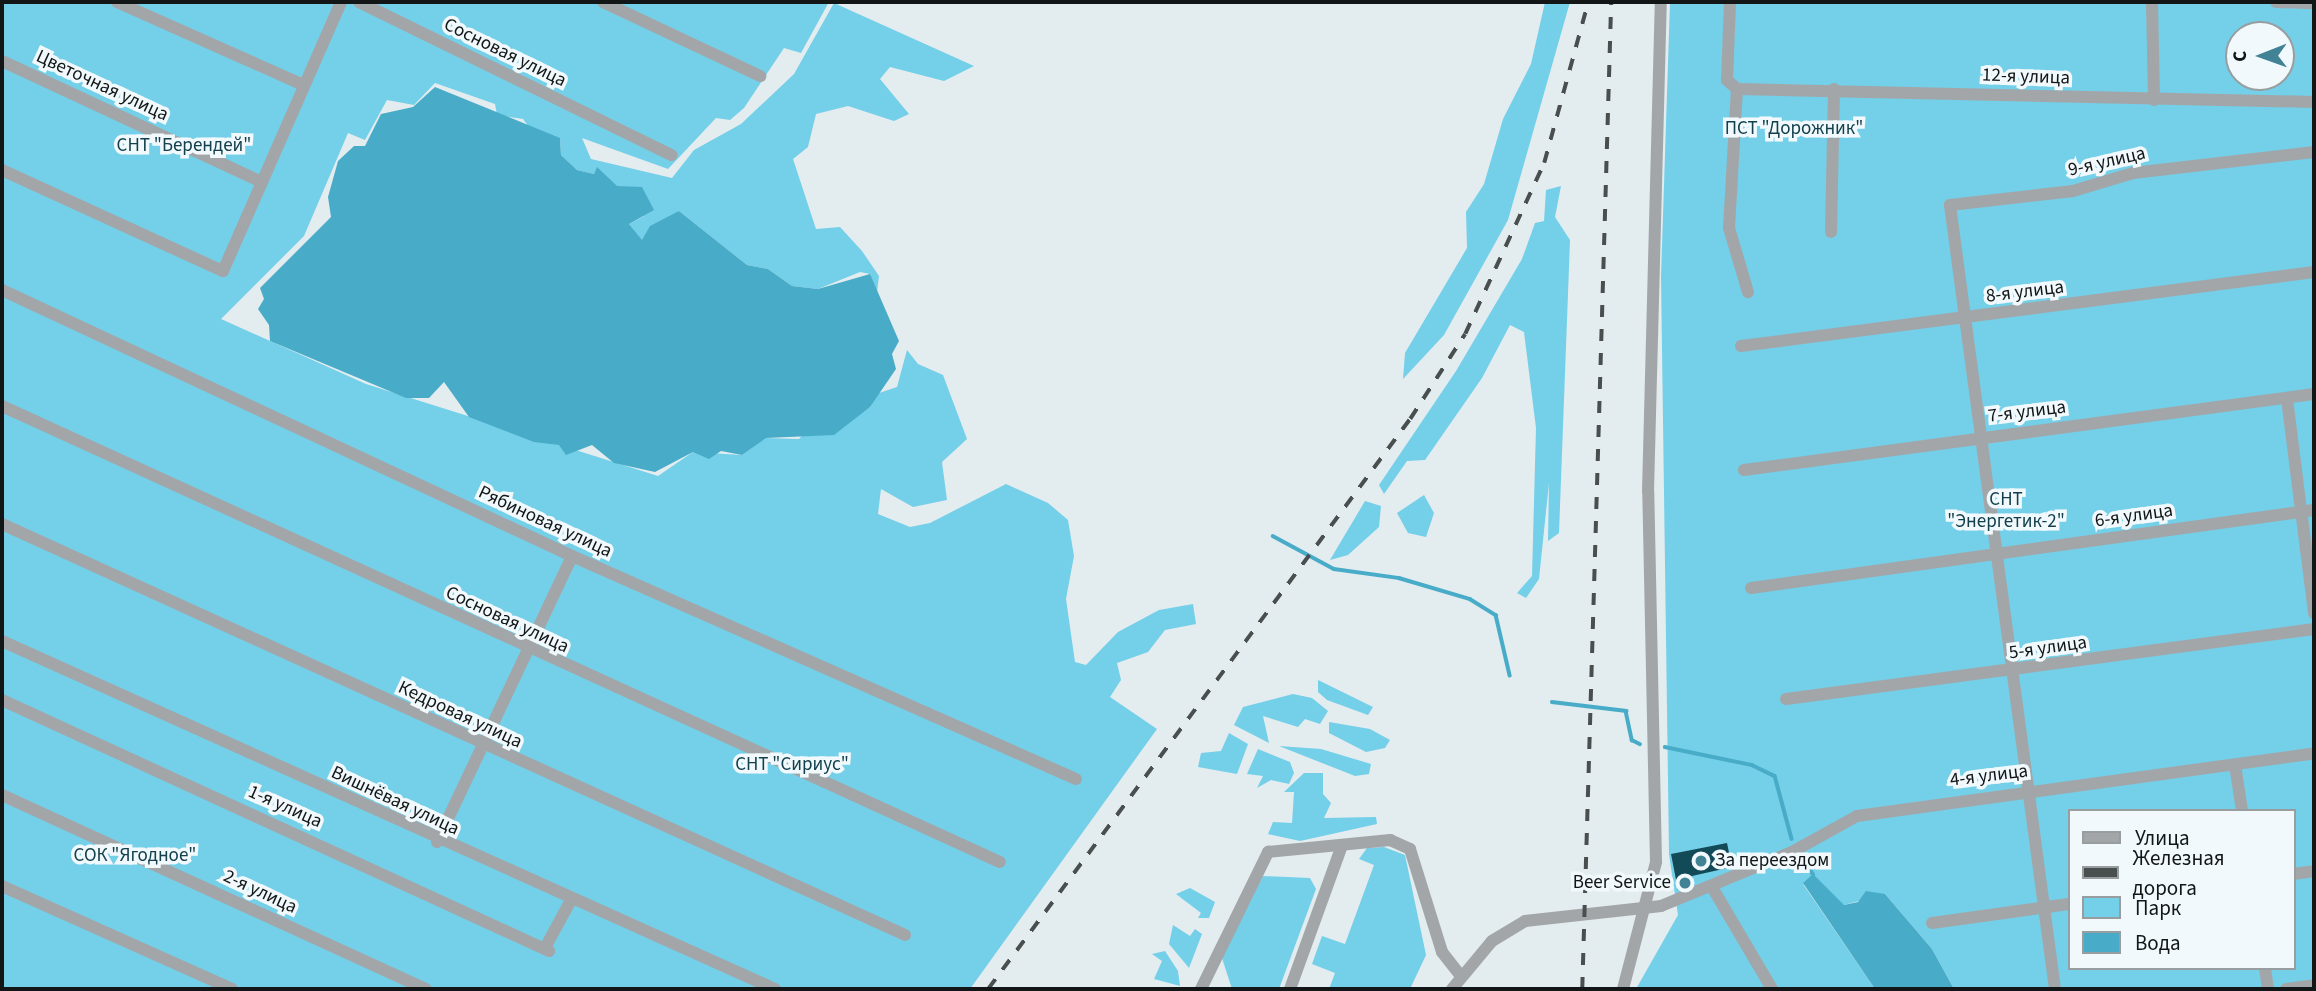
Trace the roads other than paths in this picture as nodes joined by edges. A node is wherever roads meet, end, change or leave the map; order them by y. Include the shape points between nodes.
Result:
1 (117, 2) edge
2 (341, 2) edge
3 (359, 2) edge
4 (603, 2) edge
5 (1661, 2) edge
6 (1730, 2) edge
7 (2152, 2) edge
8 (2276, 2) edge
9 (2314, 3) edge
10 (2, 61) edge
11 (760, 76) dead end
12 (303, 85) junction
13 (1737, 89) junction
14 (1834, 89) junction
15 (2154, 100) junction
16 (2314, 102) edge
17 (2314, 152) edge
18 (672, 155) dead end
19 (2, 170) edge
20 (262, 182) junction
21 (1831, 232) dead end
22 (2314, 272) edge
23 (2, 290) edge
24 (1748, 292) dead end
25 (1965, 320) junction
26 (1741, 346) dead end
27 (2314, 394) edge
28 (2287, 399) junction
29 (2, 407) edge
30 (1983, 436) junction
31 (1744, 470) dead end
32 (2314, 510) edge
33 (2301, 511) junction
34 (2, 523) edge
35 (2000, 555) junction
36 (572, 556) junction
37 (1751, 588) dead end
38 (2314, 613) edge
39 (2314, 629) edge
40 (2, 641) edge
41 (527, 651) junction
42 (2017, 672) junction
43 (1786, 699) dead end
44 (2, 700) edge
45 (481, 746) junction
46 (2314, 752) edge
47 (2235, 765) junction
48 (1076, 779) dead end
49 (2029, 790) junction
50 (2, 795) edge
51 (2242, 809) edge
52 (437, 842) junction
53 (1342, 845) junction
54 (1000, 862) dead end
55 (2314, 871) edge
56 (2295, 874) edge
57 (2, 886) edge
58 (1712, 887) junction
59 (571, 900) junction
60 (2068, 904) edge
61 (2045, 908) junction
62 (1647, 909) junction
63 (1932, 923) dead end
64 (905, 935) dead end
65 (2265, 970) edge
66 (1461, 976) junction
67 (2314, 985) edge
68 (232, 989) edge
69 (426, 989) edge
70 (775, 989) edge
71 (1201, 989) edge
72 (1290, 989) edge
73 (1452, 989) edge
74 (1623, 989) edge
75 (1772, 989) edge
76 (2055, 989) edge
77 (2268, 989) edge
78 (2287, 989) edge

1 - 12 street
2 - 12 street
3 - 18 street, Сосновая улица
4 - 11 street
5 - 62 street via 1648,491 1656,862
6 - 13 street via 1727,80
7 - 15 street
8 - 9 street
10 - 20 street, Цветочная улица
12 - 20 street
13 - 14 street, 12-я улица
13 - 24 street via 1728,229
14 - 15 street, 12-я улица
14 - 21 street
15 - 16 street, 12-я улица
17 - 25 street, 9-я улица via 2133,173 2073,191 1951,205
19 - 20 street via 223,271
22 - 25 street, 8-я улица
23 - 36 street, Рябиновая улица
25 - 26 street, 8-я улица
25 - 30 street
27 - 28 street, 7-я улица
28 - 30 street, 7-я улица
28 - 33 street
29 - 41 street, Сосновая улица
30 - 31 street, 7-я улица
30 - 35 street
32 - 33 street, 6-я улица
33 - 35 street, 6-я улица
33 - 38 street
34 - 45 street, Кедровая улица
35 - 37 street, 6-я улица
35 - 42 street
36 - 41 street
36 - 48 street, Рябиновая улица
39 - 42 street, 5-я улица
40 - 52 street, Вишнёвая улица
41 - 45 street
41 - 54 street, Сосновая улица
42 - 43 street, 5-я улица
42 - 49 street
44 - 59 street, 1-я улица via 548,948
45 - 52 street
45 - 64 street, Кедровая улица
46 - 47 street, 4-я улица
47 - 49 street, 4-я улица
47 - 51 street
49 - 58 street, 4-я улица via 1857,816
49 - 61 street
50 - 69 street, 2-я улица
52 - 59 street, Вишнёвая улица
53 - 66 street via 1390,840 1410,849 1442,952
53 - 71 street via 1268,852
53 - 72 street
55 - 56 street
57 - 68 street
58 - 62 street, 4-я улица
58 - 75 street
59 - 70 street, Вишнёвая улица
60 - 61 street
61 - 63 street
61 - 76 street
62 - 66 street, 4-я улица via 1525,921 1492,941
62 - 74 street
65 - 77 street
66 - 73 street, 4-я улица
67 - 78 street

